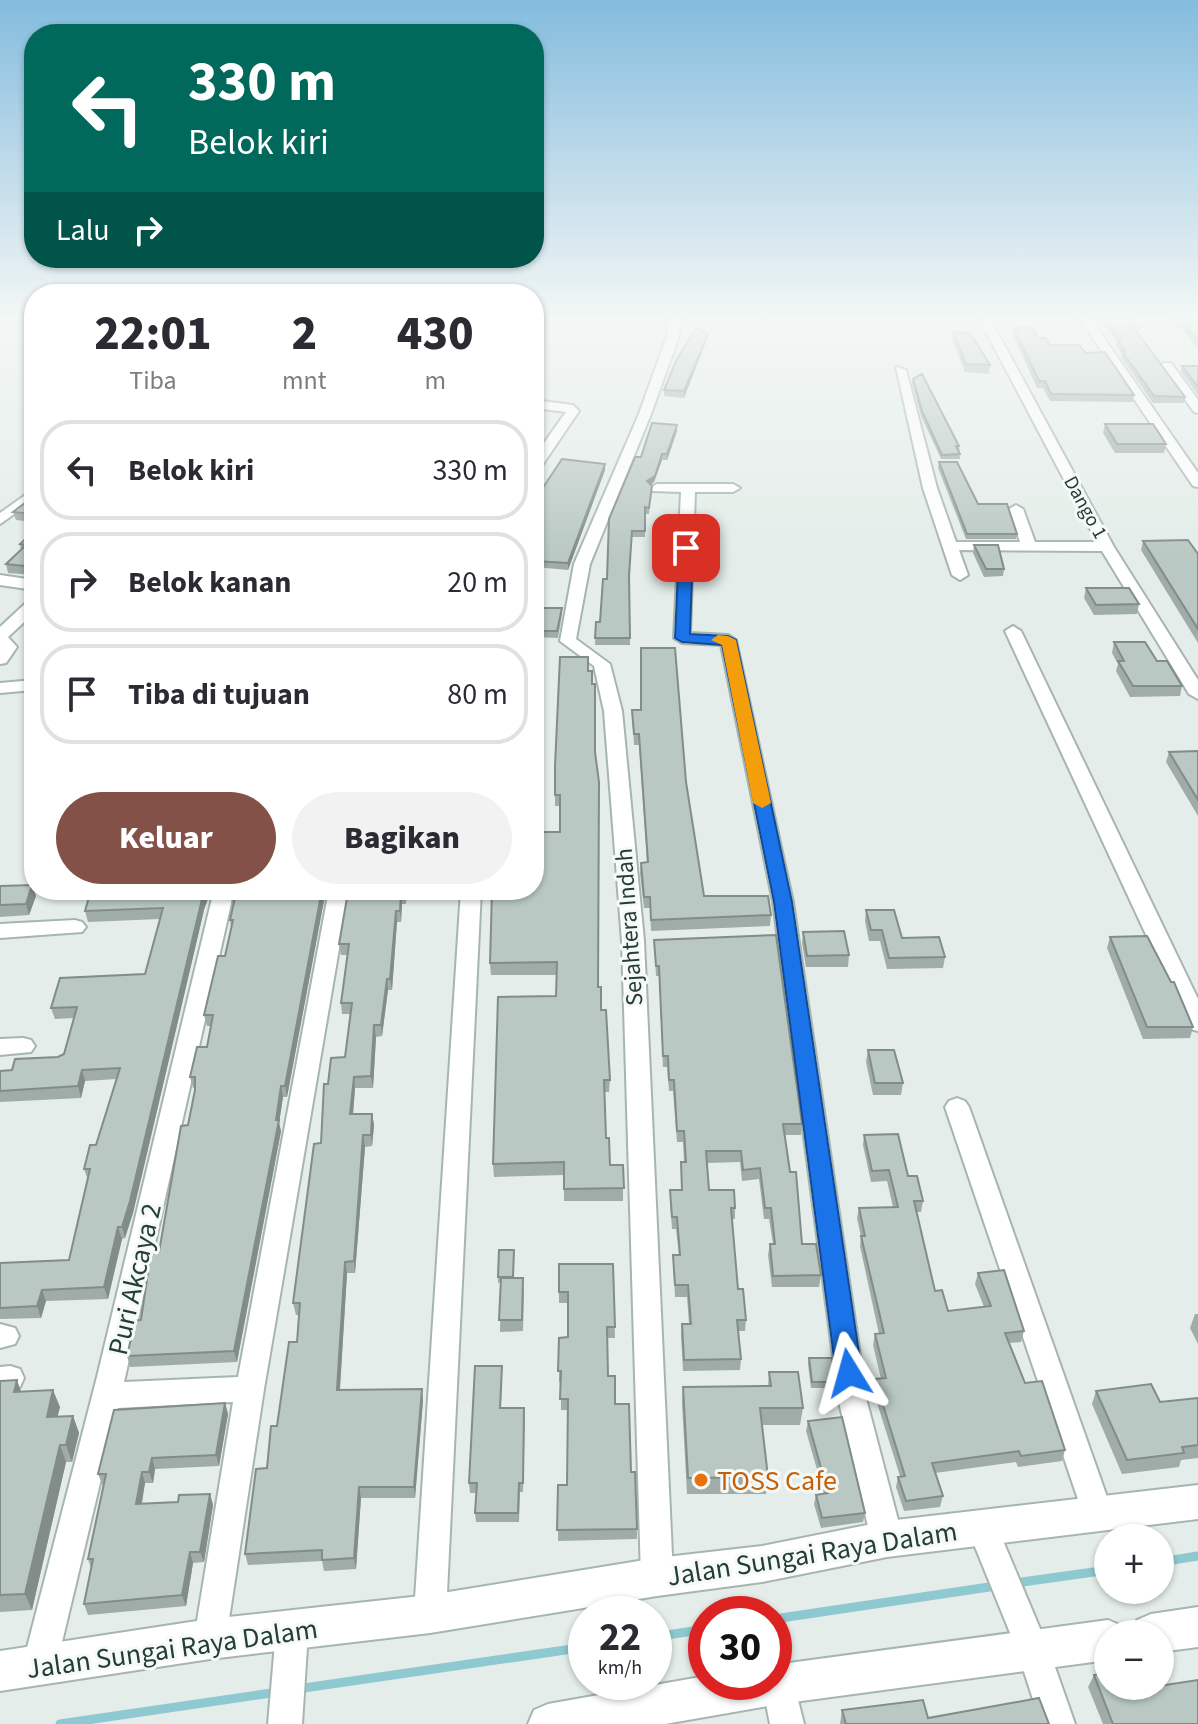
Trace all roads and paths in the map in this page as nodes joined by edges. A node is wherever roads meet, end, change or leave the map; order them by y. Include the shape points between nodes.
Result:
1 (652, 395) edge
2 (906, 395) edge
3 (1025, 395) edge
4 (1137, 395) edge
5 (544, 405) edge
6 (544, 445) edge
7 (549, 445) junction
8 (1173, 449) junction
9 (1198, 449) edge
10 (544, 452) edge
11 (1198, 483) edge
12 (657, 488) dead end
13 (688, 488) junction
14 (733, 488) dead end
15 (24, 501) edge
16 (1016, 509) dead end
17 (0, 520) edge
18 (951, 546) junction
19 (1029, 547) junction
20 (1107, 547) junction
21 (960, 575) dead end
22 (0, 580) edge
23 (24, 584) edge
24 (24, 601) edge
25 (24, 614) edge
26 (0, 624) edge
27 (1013, 631) dead end
28 (0, 638) edge
29 (0, 659) edge
30 (24, 686) edge
31 (0, 688) edge
32 (1198, 694) edge
33 (222, 900) edge
34 (337, 900) edge
35 (470, 900) edge
36 (75, 927) dead end
37 (0, 931) edge
38 (1198, 1023) edge
39 (957, 1107) dead end
40 (250, 1389) junction
41 (107, 1396) junction
42 (1198, 1502) edge
43 (1098, 1514) junction
44 (987, 1537) junction
45 (887, 1539) junction
46 (657, 1577) junction
47 (430, 1614) junction
48 (1198, 1627) edge
49 (1174, 1631) edge
50 (210, 1639) junction
51 (1094, 1642) edge
52 (292, 1645) junction
53 (1033, 1650) junction
54 (39, 1667) junction
55 (0, 1671) edge
56 (792, 1682) edge
57 (688, 1700) edge
58 (782, 1700) edge
59 (285, 1724) edge
60 (548, 1724) edge
61 (787, 1724) edge
62 (1058, 1724) edge

1 - 46 street, Sejahtera Indah via 582,564 568,641 606,670 640,941
2 - 18 street
3 - 20 street, Dango 1
4 - 8 street
5 - 7 street via 573,409
6 - 7 street
7 - 10 street
8 - 9 street
8 - 11 street
12 - 13 street
13 - 14 street
13 - 45 street via 682,638 728,640 783,902 779,936 853,1402
15 - 17 street
16 - 19 street
18 - 19 street
18 - 21 street
19 - 20 street
20 - 32 street, Dango 1
22 - 23 street
24 - 26 street
25 - 28 street
27 - 38 street
28 - 29 street via 9,647
30 - 31 street
33 - 41 street, Puri Akcaya 2
34 - 40 street
35 - 47 street
36 - 37 street
39 - 43 street
40 - 41 street
40 - 50 street
41 - 54 street, Puri Akcaya 2
42 - 43 street, Jalan Sungai Raya Dalam
43 - 44 street, Jalan Sungai Raya Dalam
44 - 45 street, Jalan Sungai Raya Dalam
44 - 53 street
45 - 46 street, Jalan Sungai Raya Dalam via 762,1564
46 - 47 street, Jalan Sungai Raya Dalam
47 - 52 street, Jalan Sungai Raya Dalam
48 - 49 street
50 - 52 street, Jalan Sungai Raya Dalam
50 - 54 street, Jalan Sungai Raya Dalam
51 - 53 street
52 - 59 street
53 - 56 street
53 - 62 street
54 - 55 street, Jalan Sungai Raya Dalam
57 - 60 street
58 - 61 street

